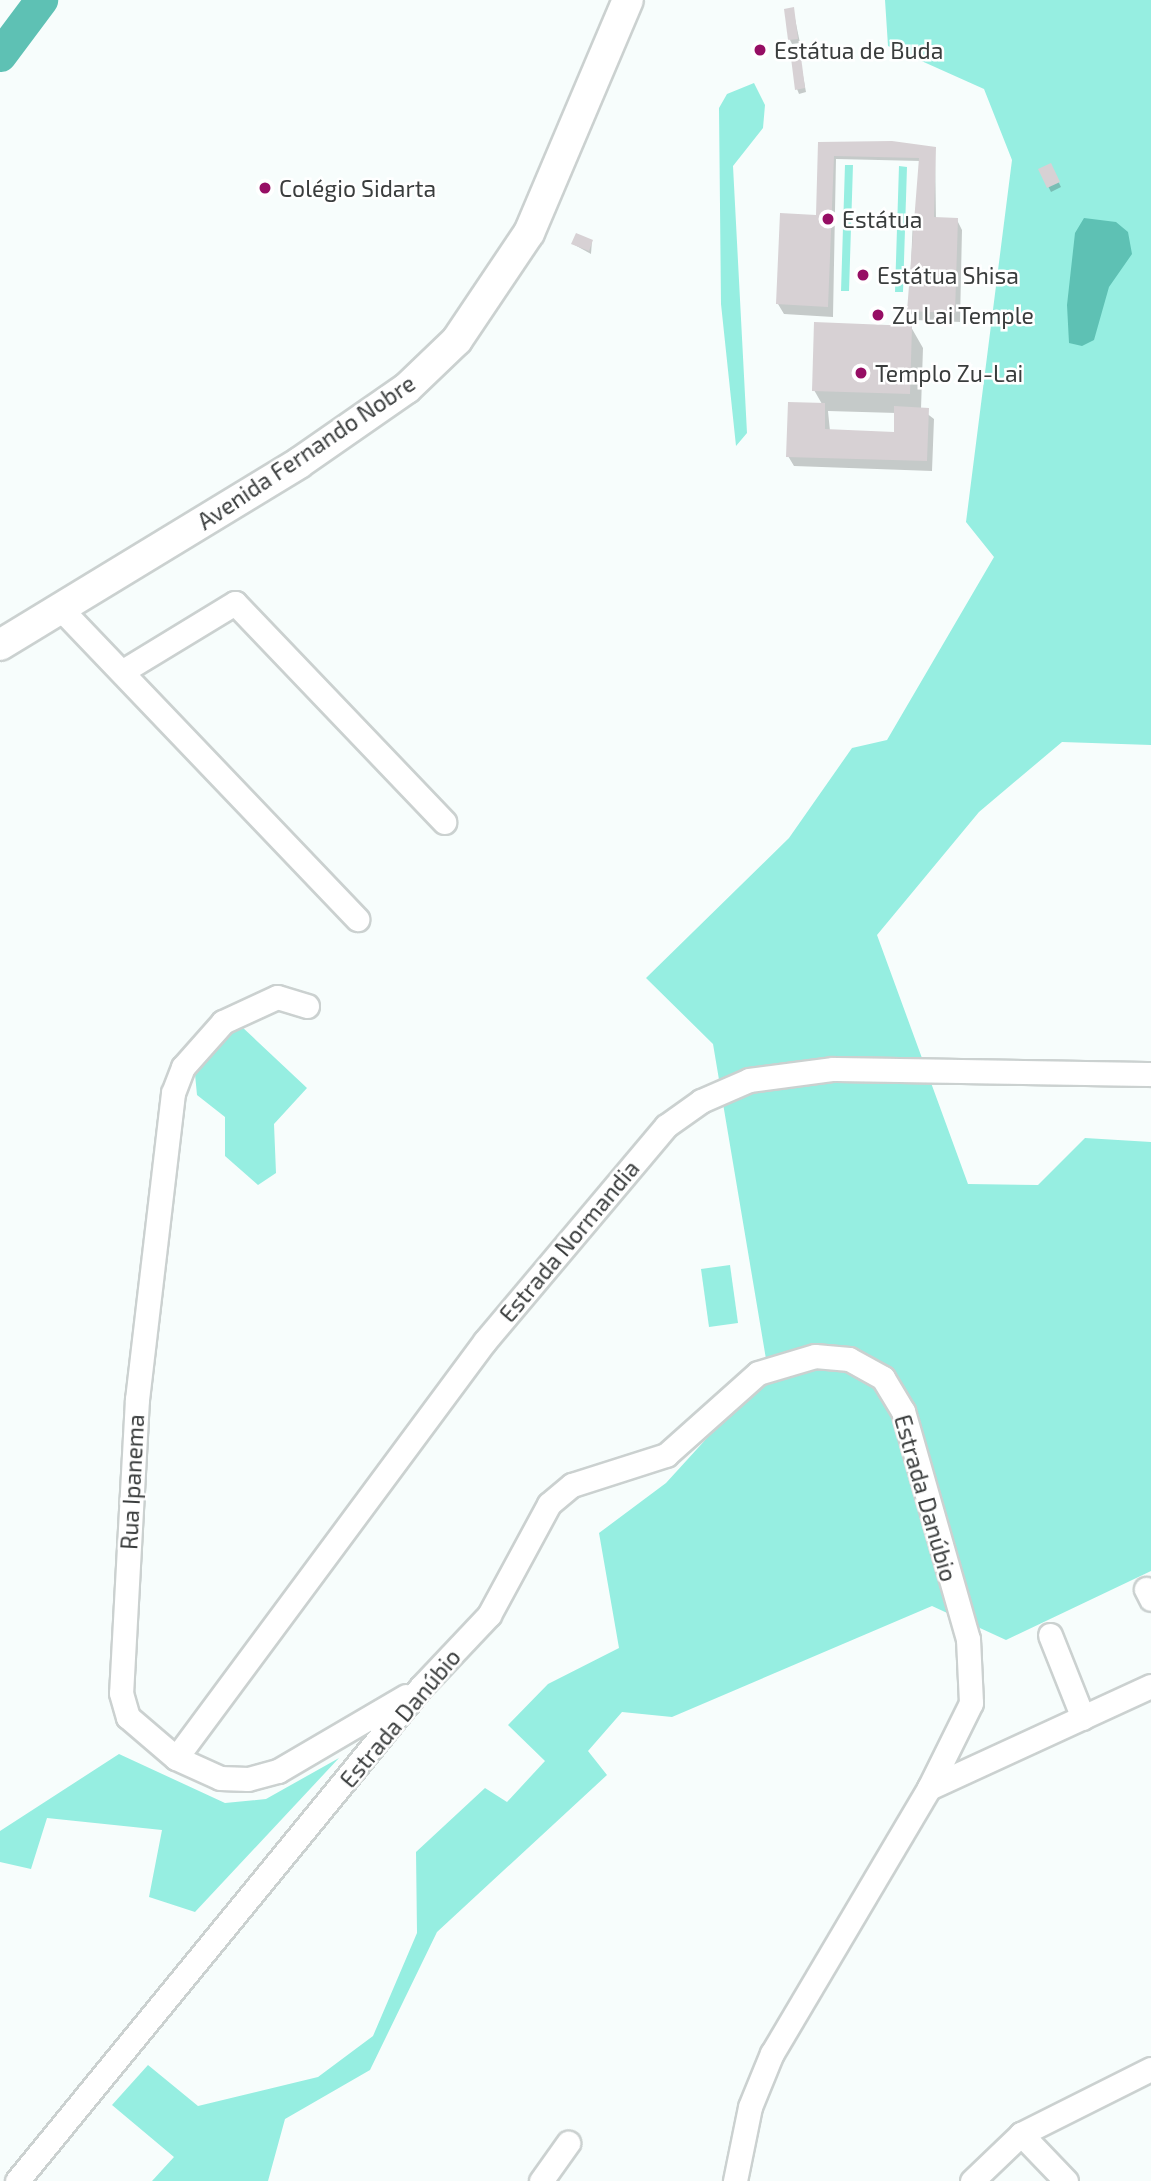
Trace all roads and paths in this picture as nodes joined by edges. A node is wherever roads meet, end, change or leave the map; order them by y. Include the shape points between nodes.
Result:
1 (628, 0) edge
2 (61, 609) junction
3 (0, 645) edge
4 (122, 671) junction
5 (444, 822) dead end
6 (357, 919) dead end
7 (307, 1006) dead end
8 (1151, 1074) edge
9 (1050, 1635) dead end
10 (1151, 1686) edge
11 (421, 1687) junction
12 (1083, 1717) junction
13 (176, 1758) junction
14 (929, 1788) junction
15 (1151, 2069) edge
16 (1021, 2134) junction
17 (568, 2143) dead end
18 (17, 2181) edge
19 (541, 2181) edge
20 (735, 2181) edge
21 (972, 2181) edge
22 (1066, 2181) edge

1 - 2 main road, Avenida Fernando Nobre via 529,233 457,340 407,388 299,463
2 - 3 main road, Avenida Fernando Nobre
2 - 4 street
4 - 5 street via 223,604 234,603
4 - 6 street
7 - 13 street, Rua Ipanema via 277,997 223,1022 183,1067 173,1093 137,1399 121,1693 128,1717
8 - 13 street, Estrada Normandia via 833,1069 749,1080 701,1101 666,1126 485,1341
9 - 12 street
10 - 12 street
11 - 13 street, Rua Ipanema via 278,1771 220,1778
11 - 14 street, Estrada Danúbio via 489,1615 517,1575 538,1521 572,1485 666,1455 758,1373 815,1356 849,1359 883,1378 903,1410 968,1639 971,1703
11 - 18 street, Estrada Danúbio
12 - 14 street
14 - 20 street, Estrada Danúbio via 772,2053 750,2107
15 - 16 street
16 - 21 street
16 - 22 street
17 - 19 street

